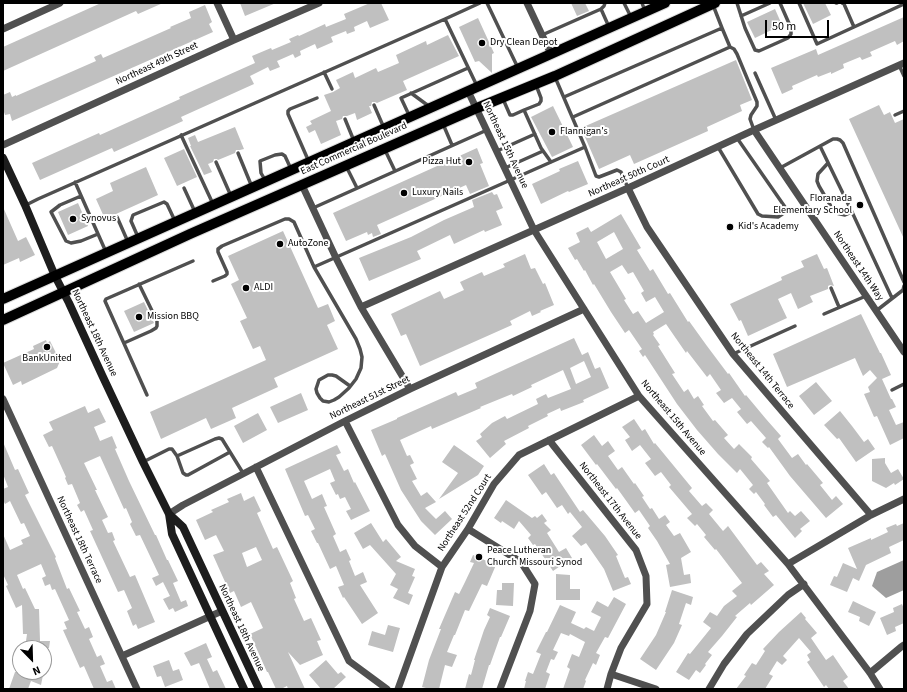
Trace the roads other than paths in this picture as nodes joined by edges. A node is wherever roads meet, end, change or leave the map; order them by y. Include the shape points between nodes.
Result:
1 (217, 3) edge
2 (319, 3) edge
3 (480, 3) edge
4 (487, 3) edge
5 (528, 3) edge
6 (605, 3) edge
7 (624, 3) edge
8 (665, 3) edge
9 (737, 3) edge
10 (770, 3) edge
11 (780, 3) edge
12 (799, 3) edge
13 (842, 3) edge
14 (58, 4) edge
15 (714, 4) edge
16 (904, 4) edge
17 (644, 7) edge
18 (601, 9) junction
19 (741, 16) junction
20 (631, 18) junction
21 (445, 19) junction
22 (854, 27) junction
23 (609, 28) junction
24 (722, 28) junction
25 (3, 29) edge
26 (542, 35) junction
27 (234, 40) junction
28 (730, 47) junction
29 (551, 54) junction
30 (902, 64) edge
31 (468, 68) junction
32 (518, 69) junction
33 (324, 72) junction
34 (755, 73) dead end
35 (555, 76) junction
36 (904, 76) edge
37 (536, 84) junction
38 (332, 89) dead end
39 (473, 89) junction
40 (411, 93) junction
41 (564, 97) junction
42 (317, 98) dead end
43 (502, 98) junction
44 (374, 106) dead end
45 (430, 108) junction
46 (477, 108) junction
47 (524, 110) junction
48 (904, 111) edge
49 (895, 115) dead end
50 (410, 117) junction
51 (572, 117) junction
52 (345, 119) dead end
53 (776, 120) junction
54 (443, 123) junction
55 (384, 128) junction
56 (487, 130) junction
57 (754, 130) junction
58 (535, 134) junction
59 (182, 135) junction
60 (737, 138) junction
61 (355, 142) junction
62 (3, 145) edge
63 (452, 145) junction
64 (585, 146) junction
65 (820, 146) junction
66 (718, 147) junction
67 (384, 149) junction
68 (497, 151) junction
69 (543, 151) junction
70 (238, 153) dead end
71 (3, 158) edge
72 (216, 162) dead end
73 (309, 162) junction
74 (551, 162) junction
75 (828, 163) junction
76 (346, 165) junction
77 (505, 168) junction
78 (780, 168) junction
79 (291, 170) junction
80 (395, 171) junction
81 (511, 180) junction
82 (75, 182) junction
83 (266, 182) junction
84 (302, 185) junction
85 (184, 188) dead end
86 (252, 188) junction
87 (357, 188) junction
88 (628, 188) junction
89 (81, 196) junction
90 (231, 197) junction
91 (25, 205) junction
92 (213, 205) junction
93 (313, 208) junction
94 (852, 212) junction
95 (195, 213) junction
96 (117, 217) dead end
97 (175, 222) junction
98 (534, 230) junction
99 (98, 234) junction
100 (139, 238) junction
101 (129, 243) junction
102 (106, 253) junction
103 (336, 258) junction
104 (193, 261) dead end
105 (314, 267) junction
106 (55, 276) junction
107 (214, 281) dead end
108 (904, 282) edge
109 (139, 284) junction
110 (904, 286) edge
111 (831, 288) dead end
112 (64, 292) junction
113 (4, 295) edge
114 (866, 296) junction
115 (892, 298) junction
116 (361, 307) junction
117 (840, 307) junction
118 (584, 309) junction
119 (876, 311) junction
120 (824, 314) dead end
121 (3, 320) edge
122 (795, 326) dead end
123 (124, 343) junction
124 (904, 352) edge
125 (733, 354) junction
126 (904, 384) edge
127 (350, 386) junction
128 (410, 389) junction
129 (892, 390) dead end
130 (147, 395) dead end
131 (639, 396) junction
132 (3, 399) edge
133 (6, 413) edge
134 (345, 420) junction
135 (549, 440) junction
136 (230, 452) junction
137 (177, 456) junction
138 (143, 462) junction
139 (256, 467) junction
140 (243, 474) junction
141 (904, 499) edge
142 (169, 514) junction
143 (871, 515) junction
144 (468, 529) junction
145 (788, 564) junction
146 (442, 567) junction
147 (804, 584) junction
148 (222, 611) junction
149 (210, 616) junction
150 (904, 645) edge
151 (122, 656) junction
152 (870, 673) junction
153 (611, 674) junction
154 (138, 689) edge
155 (244, 689) edge
156 (259, 689) edge
157 (387, 689) edge
158 (398, 689) edge
159 (500, 689) edge
160 (607, 689) edge
161 (656, 689) edge
162 (709, 689) edge
163 (880, 689) edge

1 - 27 street
2 - 27 street, Northeast 49th Street
3 - 21 lane
4 - 32 lane
5 - 26 street
6 - 18 lane
7 - 20 lane
8 - 17 main road, East Commercial Boulevard
9 - 19 lane
10 - 19 lane
11 - 19 lane via 791,28 791,34 788,38 759,50 755,50
12 - 22 lane via 817,44
13 - 22 lane
14 - 25 street
15 - 24 lane
15 - 35 main road, East Commercial Boulevard
16 - 22 lane
17 - 20 main road, East Commercial Boulevard
18 - 23 lane
18 - 26 lane
20 - 23 main road, East Commercial Boulevard
21 - 31 lane
21 - 33 lane
23 - 29 main road, East Commercial Boulevard
24 - 28 lane
24 - 41 lane
26 - 29 street
27 - 62 street, Northeast 49th Street
28 - 51 lane
28 - 57 lane via 737,54 757,102 750,119
29 - 32 main road, East Commercial Boulevard
30 - 36 lane
30 - 53 street, Northeast 50th Court
31 - 39 lane
31 - 40 lane
32 - 39 main road, East Commercial Boulevard
33 - 38 lane
33 - 59 lane
34 - 53 lane
35 - 37 main road, East Commercial Boulevard
35 - 41 lane
37 - 43 main road, East Commercial Boulevard
37 - 47 lane via 541,101
39 - 45 main road, East Commercial Boulevard
39 - 46 street, Northeast 15th Avenue
40 - 45 lane
40 - 50 lane via 401,98
41 - 51 lane
42 - 73 lane via 288,111
43 - 46 main road, East Commercial Boulevard
43 - 47 lane via 510,115
44 - 55 lane
45 - 50 main road, East Commercial Boulevard
46 - 54 main road, East Commercial Boulevard
46 - 56 street, Northeast 15th Avenue
47 - 58 lane
48 - 49 lane
50 - 55 main road, East Commercial Boulevard
51 - 64 lane
52 - 61 lane
53 - 57 street, Northeast 50th Court
54 - 63 lane
54 - 67 main road, East Commercial Boulevard
55 - 61 main road, East Commercial Boulevard
56 - 63 lane
56 - 68 street, Northeast 15th Avenue
57 - 60 street, Northeast 50th Court
57 - 78 street, Northeast 14th Way
58 - 68 lane
58 - 69 lane
59 - 82 lane
59 - 92 lane
60 - 66 street, Northeast 50th Court
60 - 66 lane via 785,207 785,212 778,217 758,214
61 - 73 main road, East Commercial Boulevard
63 - 80 lane
64 - 74 lane
64 - 88 lane via 596,176 600,177 617,170 621,172
65 - 75 lane
65 - 78 lane
65 - 108 lane via 833,139 843,143
66 - 88 street, Northeast 50th Court
67 - 76 main road, East Commercial Boulevard
67 - 80 lane
68 - 77 street, Northeast 15th Avenue
69 - 74 lane
69 - 77 lane
70 - 86 lane
71 - 91 street, Northeast 18th Avenue
72 - 90 lane
73 - 79 main road, East Commercial Boulevard
74 - 81 lane
75 - 94 lane
75 - 94 lane via 818,174 819,186 836,213 845,215
76 - 84 main road, East Commercial Boulevard
76 - 87 lane
77 - 81 street, Northeast 15th Avenue
78 - 114 street, Northeast 14th Way
79 - 83 main road, East Commercial Boulevard
79 - 83 lane via 282,154 260,161 261,173
80 - 87 lane
81 - 98 street, Northeast 15th Avenue
81 - 103 lane
82 - 89 lane
82 - 91 lane
83 - 86 main road, East Commercial Boulevard
84 - 93 street
84 - 112 main road, East Commercial Boulevard
85 - 95 lane
86 - 90 main road, East Commercial Boulevard
87 - 93 lane
88 - 98 street, Northeast 50th Court
88 - 125 street, Northeast 14th Terrace via 647,227
89 - 99 lane
89 - 99 lane via 51,212 66,241 81,241
90 - 92 main road, East Commercial Boulevard
91 - 106 street, Northeast 18th Avenue
92 - 95 main road, East Commercial Boulevard
93 - 103 street
94 - 115 lane
95 - 97 main road, East Commercial Boulevard
96 - 101 lane
97 - 100 main road, East Commercial Boulevard
97 - 100 lane via 164,202 133,215 131,221
98 - 116 street, Northeast 50th Court
98 - 118 street, Northeast 15th Avenue
99 - 102 lane
100 - 101 main road, East Commercial Boulevard
101 - 102 main road, East Commercial Boulevard
102 - 106 main road, East Commercial Boulevard
103 - 105 lane
103 - 116 street
104 - 109 lane
105 - 107 lane via 294,222 285,219 218,249 227,274
105 - 127 lane via 360,349 361,368
106 - 112 street, Northeast 18th Avenue
106 - 113 main road, East Commercial Boulevard
109 - 123 lane via 157,326
109 - 123 lane via 105,301
110 - 115 lane via 903,290
111 - 117 lane
112 - 121 main road, East Commercial Boulevard
112 - 138 street, Northeast 18th Avenue
114 - 117 lane
114 - 119 street, Northeast 14th Way
115 - 119 lane
116 - 128 street
117 - 120 lane
118 - 128 street, Northeast 51st Street
118 - 131 street, Northeast 15th Avenue
119 - 124 street, Northeast 14th Way
122 - 125 lane
123 - 130 lane
125 - 143 street, Northeast 14th Terrace
126 - 129 lane
127 - 127 lane via 340,397 329,402 320,398 316,389 323,377 332,375
128 - 134 street, Northeast 51st Street
131 - 135 street, Northeast 52nd Court
131 - 145 street, Northeast 15th Avenue
132 - 133 street, Northeast 18th Terrace
133 - 151 street, Northeast 18th Terrace
134 - 139 street, Northeast 51st Street
134 - 146 street via 398,525 416,546
135 - 144 street, Northeast 52nd Court via 519,455 494,484
135 - 153 street, Northeast 17th Avenue via 636,550 646,576 647,604 621,648
136 - 137 lane via 219,438
136 - 137 lane via 188,475 183,473
136 - 140 lane
137 - 138 lane via 169,449
138 - 142 street, Northeast 18th Avenue
139 - 140 street, Northeast 51st Street
139 - 157 street via 349,661
140 - 142 street, Northeast 51st Street
141 - 143 street
142 - 148 street, Northeast 18th Avenue via 183,527
142 - 149 street, Northeast 18th Avenue via 172,534
143 - 145 street
144 - 146 street, Northeast 52nd Court
144 - 159 street via 521,562 535,584 530,611
145 - 147 street, Northeast 15th Avenue
146 - 158 street, Northeast 52nd Court
147 - 152 street, Northeast 15th Avenue
147 - 162 street via 788,595 747,634
148 - 149 street
148 - 156 street, Northeast 18th Avenue
149 - 151 street
149 - 155 street, Northeast 18th Avenue
150 - 152 street
151 - 154 street, Northeast 18th Terrace
152 - 163 street, Northeast 15th Avenue
153 - 160 street, Northeast 17th Avenue
153 - 161 street

